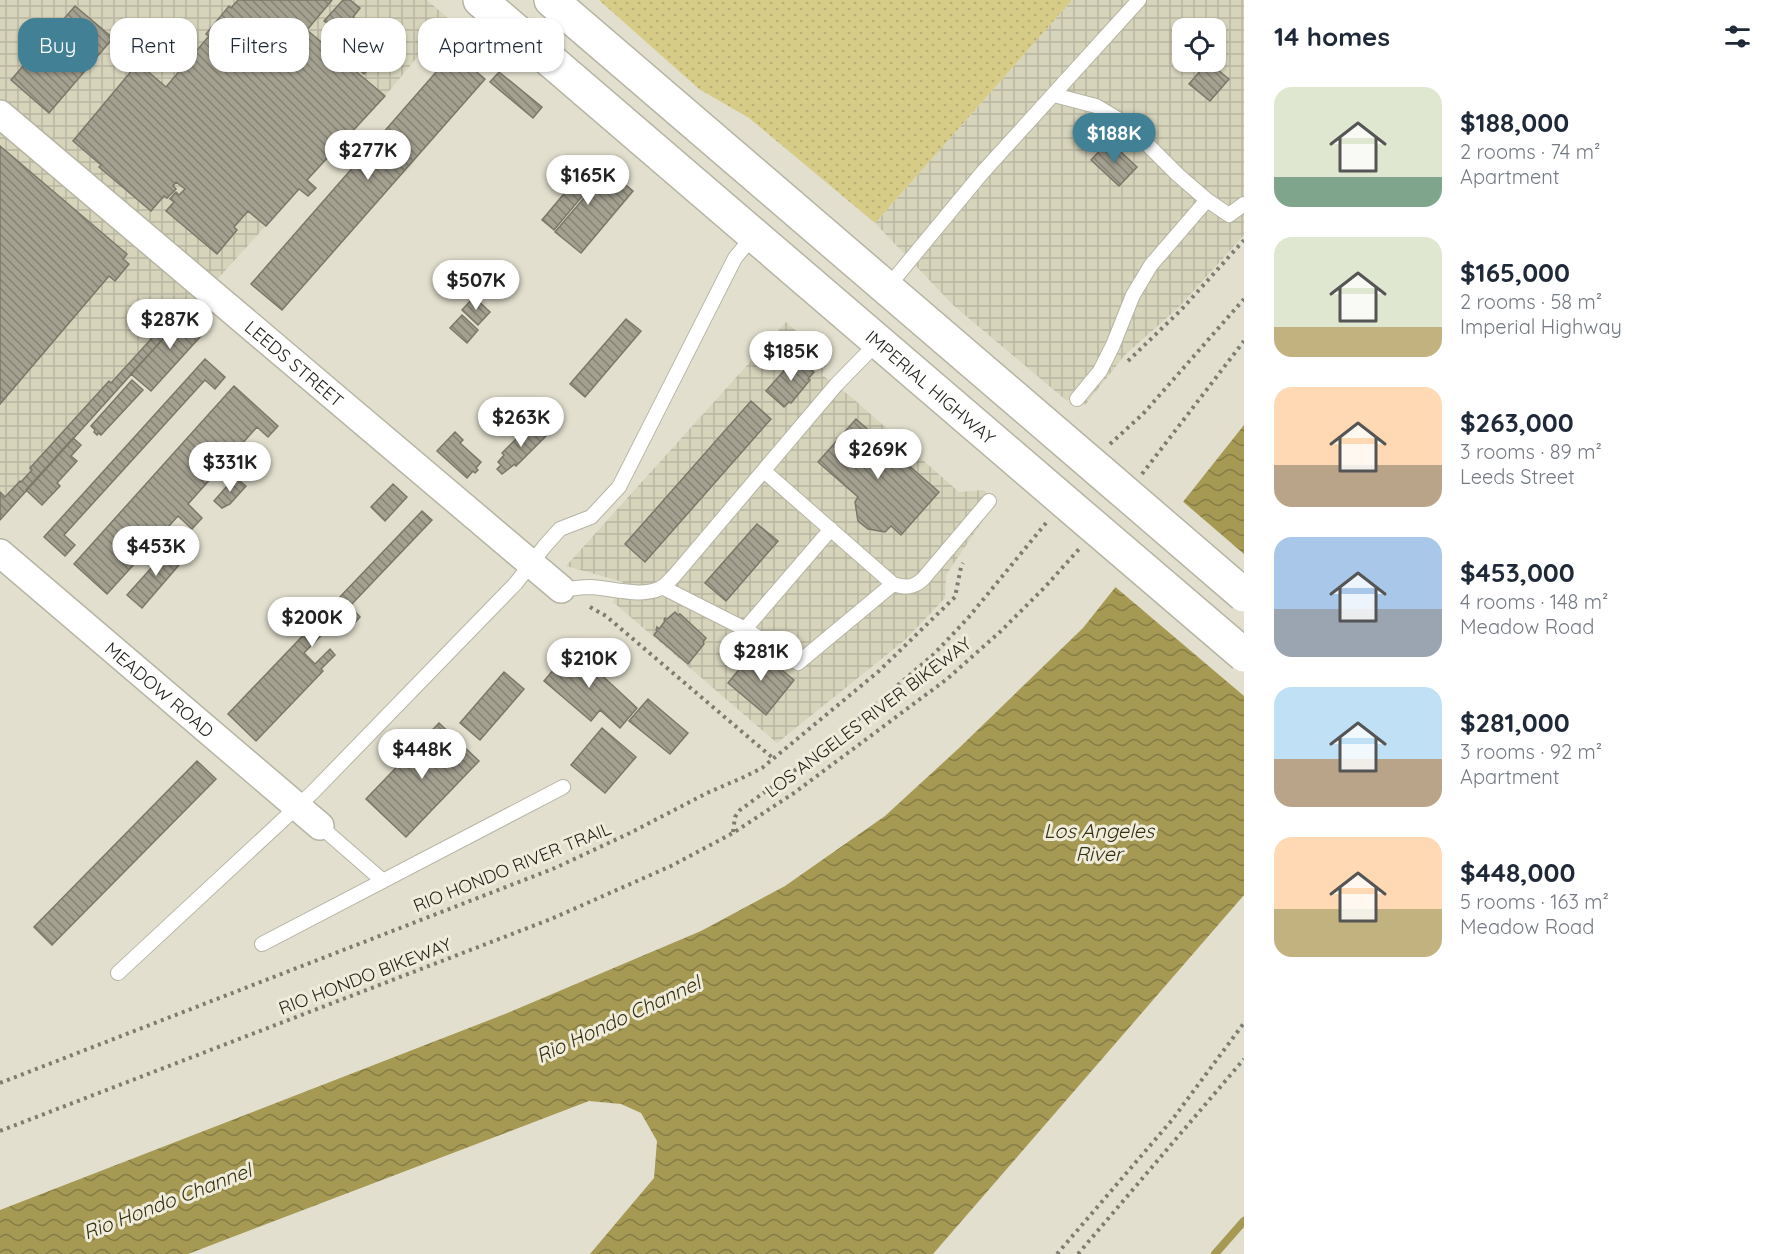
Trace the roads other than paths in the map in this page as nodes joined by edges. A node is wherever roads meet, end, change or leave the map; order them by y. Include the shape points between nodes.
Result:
1 (480, 0) edge
2 (1140, 0) edge
3 (553, 2) edge
4 (501, 18) edge
5 (541, 18) edge
6 (564, 72) edge
7 (1054, 95) junction
8 (0, 114) edge
9 (1207, 200) junction
10 (1244, 204) edge
11 (754, 235) junction
12 (886, 289) junction
13 (879, 341) junction
14 (1077, 399) dead end
15 (764, 471) junction
16 (989, 501) dead end
17 (831, 529) junction
18 (0, 554) edge
19 (531, 563) junction
20 (893, 584) junction
21 (662, 587) junction
22 (561, 590) joint
23 (1244, 595) edge
24 (746, 629) junction
25 (1244, 655) edge
26 (563, 786) dead end
27 (298, 807) junction
28 (320, 826) joint
29 (383, 881) junction
30 (262, 944) dead end
31 (118, 973) dead end

1 - 4 main road, IMPERIAL HIGHWAY
2 - 7 lane
3 - 5 main road
3 - 12 main road
6 - 11 main road, IMPERIAL HIGHWAY
7 - 9 lane via 1096,106 1128,125
7 - 12 lane via 982,173
8 - 19 street, LEEDS STREET
9 - 10 lane via 1229,215
9 - 14 lane via 1151,266 1133,295 1100,370
11 - 13 main road, IMPERIAL HIGHWAY
11 - 19 lane via 735,258 619,487 591,517 560,529
12 - 23 main road, bridge
13 - 15 lane via 836,385
13 - 25 main road, IMPERIAL HIGHWAY, bridge
15 - 17 lane
15 - 21 lane
16 - 20 lane via 915,586
17 - 20 lane
17 - 24 lane
18 - 27 street, MEADOW ROAD
19 - 22 street, LEEDS STREET
19 - 27 lane
20 - 24 lane via 798,663
21 - 22 lane via 646,593 587,587
21 - 24 lane
26 - 29 lane
27 - 28 street, MEADOW ROAD
27 - 31 lane
28 - 29 lane
29 - 30 lane

